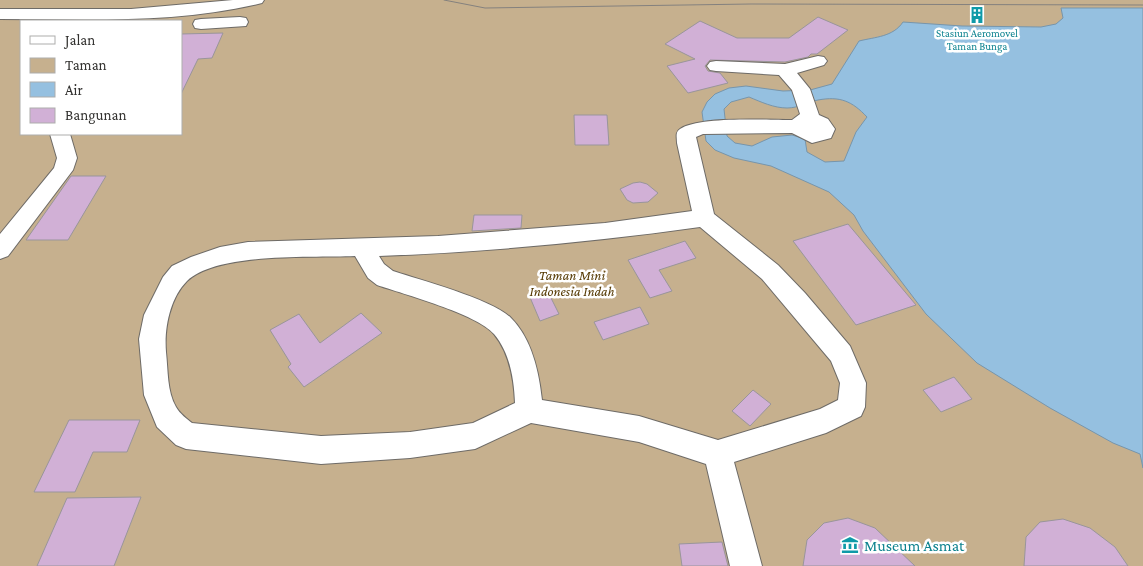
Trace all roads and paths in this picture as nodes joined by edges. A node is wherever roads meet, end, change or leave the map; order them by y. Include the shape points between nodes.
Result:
1 (35, 0) edge
2 (256, 0) edge
3 (0, 14) edge
4 (22, 14) junction
5 (128, 17) edge
6 (240, 22) dead end
7 (182, 26) edge
8 (818, 61) dead end
9 (716, 66) dead end
10 (785, 70) junction
11 (60, 135) edge
12 (704, 218) junction
13 (362, 248) junction
14 (0, 250) edge
15 (528, 410) junction
16 (718, 454) junction
17 (746, 566) edge

1 - 4 lane
2 - 5 lane via 223,7
3 - 4 lane
4 - 5 lane
6 - 7 lane
8 - 10 lane
9 - 10 lane
10 - 12 lane via 804,110 732,128 702,128 686,134
11 - 14 lane via 67,158 63,170
12 - 13 lane via 605,232
12 - 16 lane via 770,272 796,300 841,354 853,383 851,407 826,420
13 - 15 lane via 376,271 385,278 478,311 501,323 518,350 527,380
13 - 15 lane via 248,251 220,256 180,273 156,315 152,339 157,395 167,418 186,436 321,450 410,445 475,436
15 - 16 lane via 639,429
16 - 17 lane

